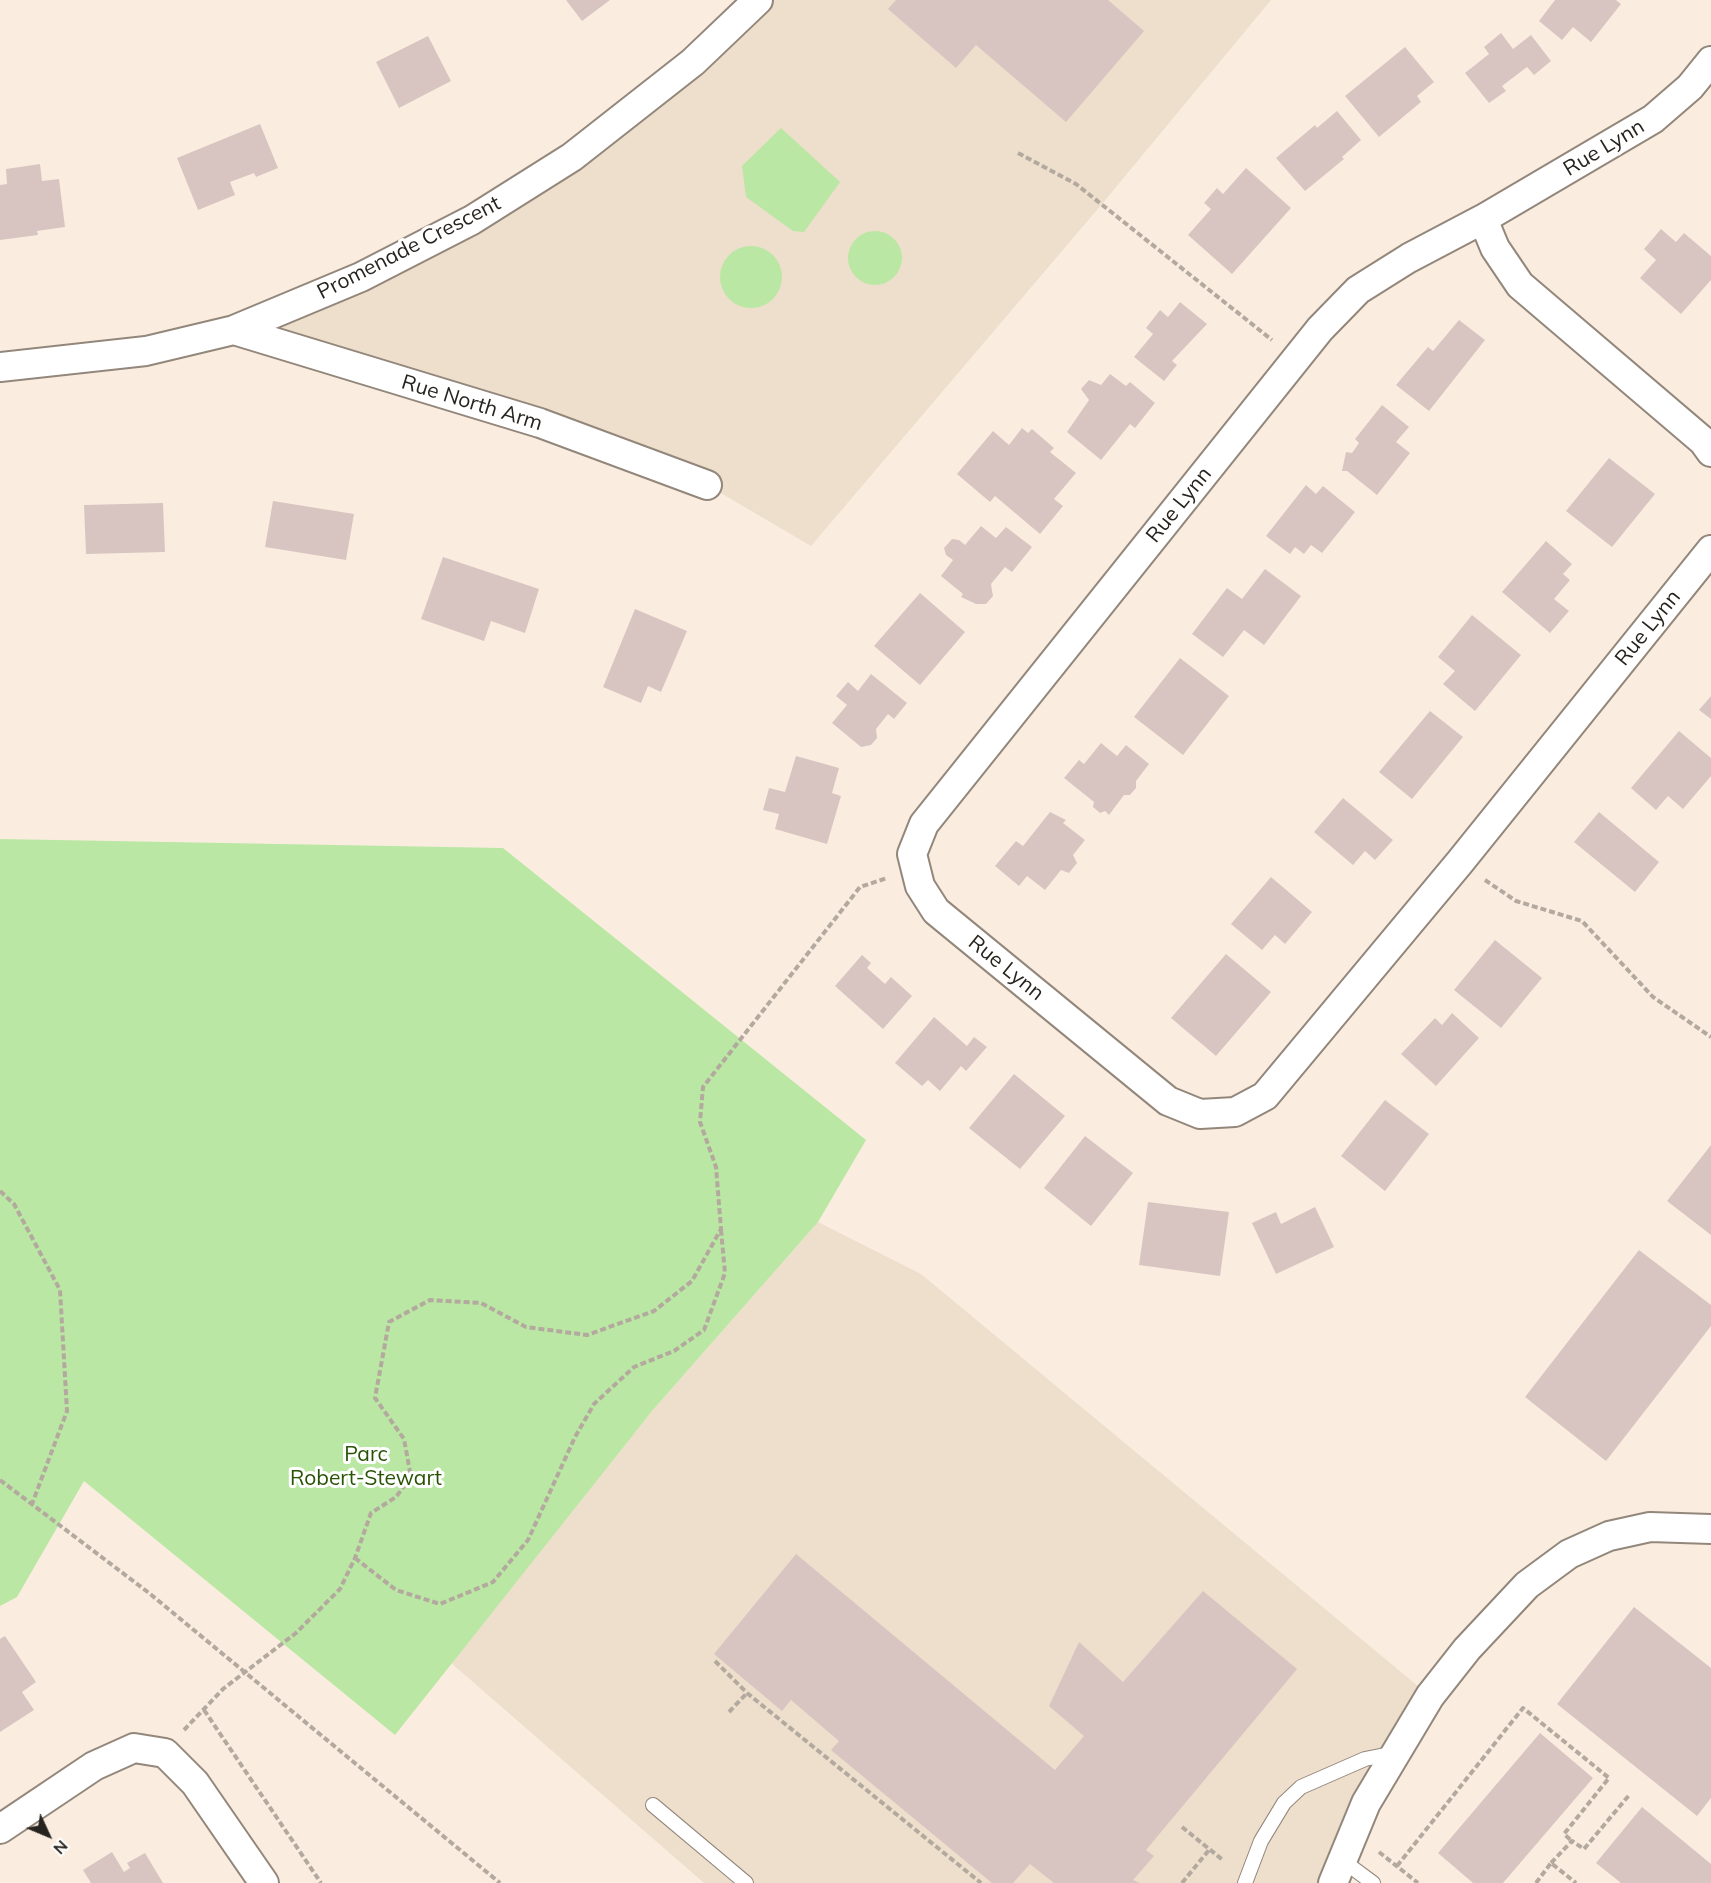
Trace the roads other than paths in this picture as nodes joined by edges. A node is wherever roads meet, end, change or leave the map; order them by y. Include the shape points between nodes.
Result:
1 (758, 0) edge
2 (1711, 61) edge
3 (1483, 219) junction
4 (234, 330) junction
5 (0, 367) edge
6 (1711, 452) edge
7 (707, 485) dead end
8 (1711, 550) edge
9 (1711, 1529) edge
10 (1395, 1753) junction
11 (653, 1805) dead end
12 (0, 1829) edge
13 (1337, 1871) edge
14 (264, 1883) edge
15 (746, 1883) edge
16 (1245, 1883) edge
17 (1373, 1883) edge

1 - 4 street, Promenade Crescent via 693,62 542,176 471,220 361,277
2 - 3 street, Rue Lynn via 1690,87 1653,119
3 - 6 street via 1495,248 1520,285 1703,441
3 - 8 street, Rue Lynn via 1358,290 1320,329 924,824 912,854 920,886 936,911 1168,1101 1200,1114 1235,1112 1266,1096
4 - 5 street, Promenade Crescent via 146,351
4 - 7 street, Rue North Arm via 540,423
9 - 10 street via 1650,1527 1609,1536 1569,1554 1527,1585 1467,1648 1430,1696
10 - 13 street via 1366,1803
10 - 16 lane via 1365,1759 1301,1787 1284,1803 1261,1841
11 - 15 lane
12 - 14 street via 94,1766 134,1749 165,1753 195,1783
13 - 17 lane

